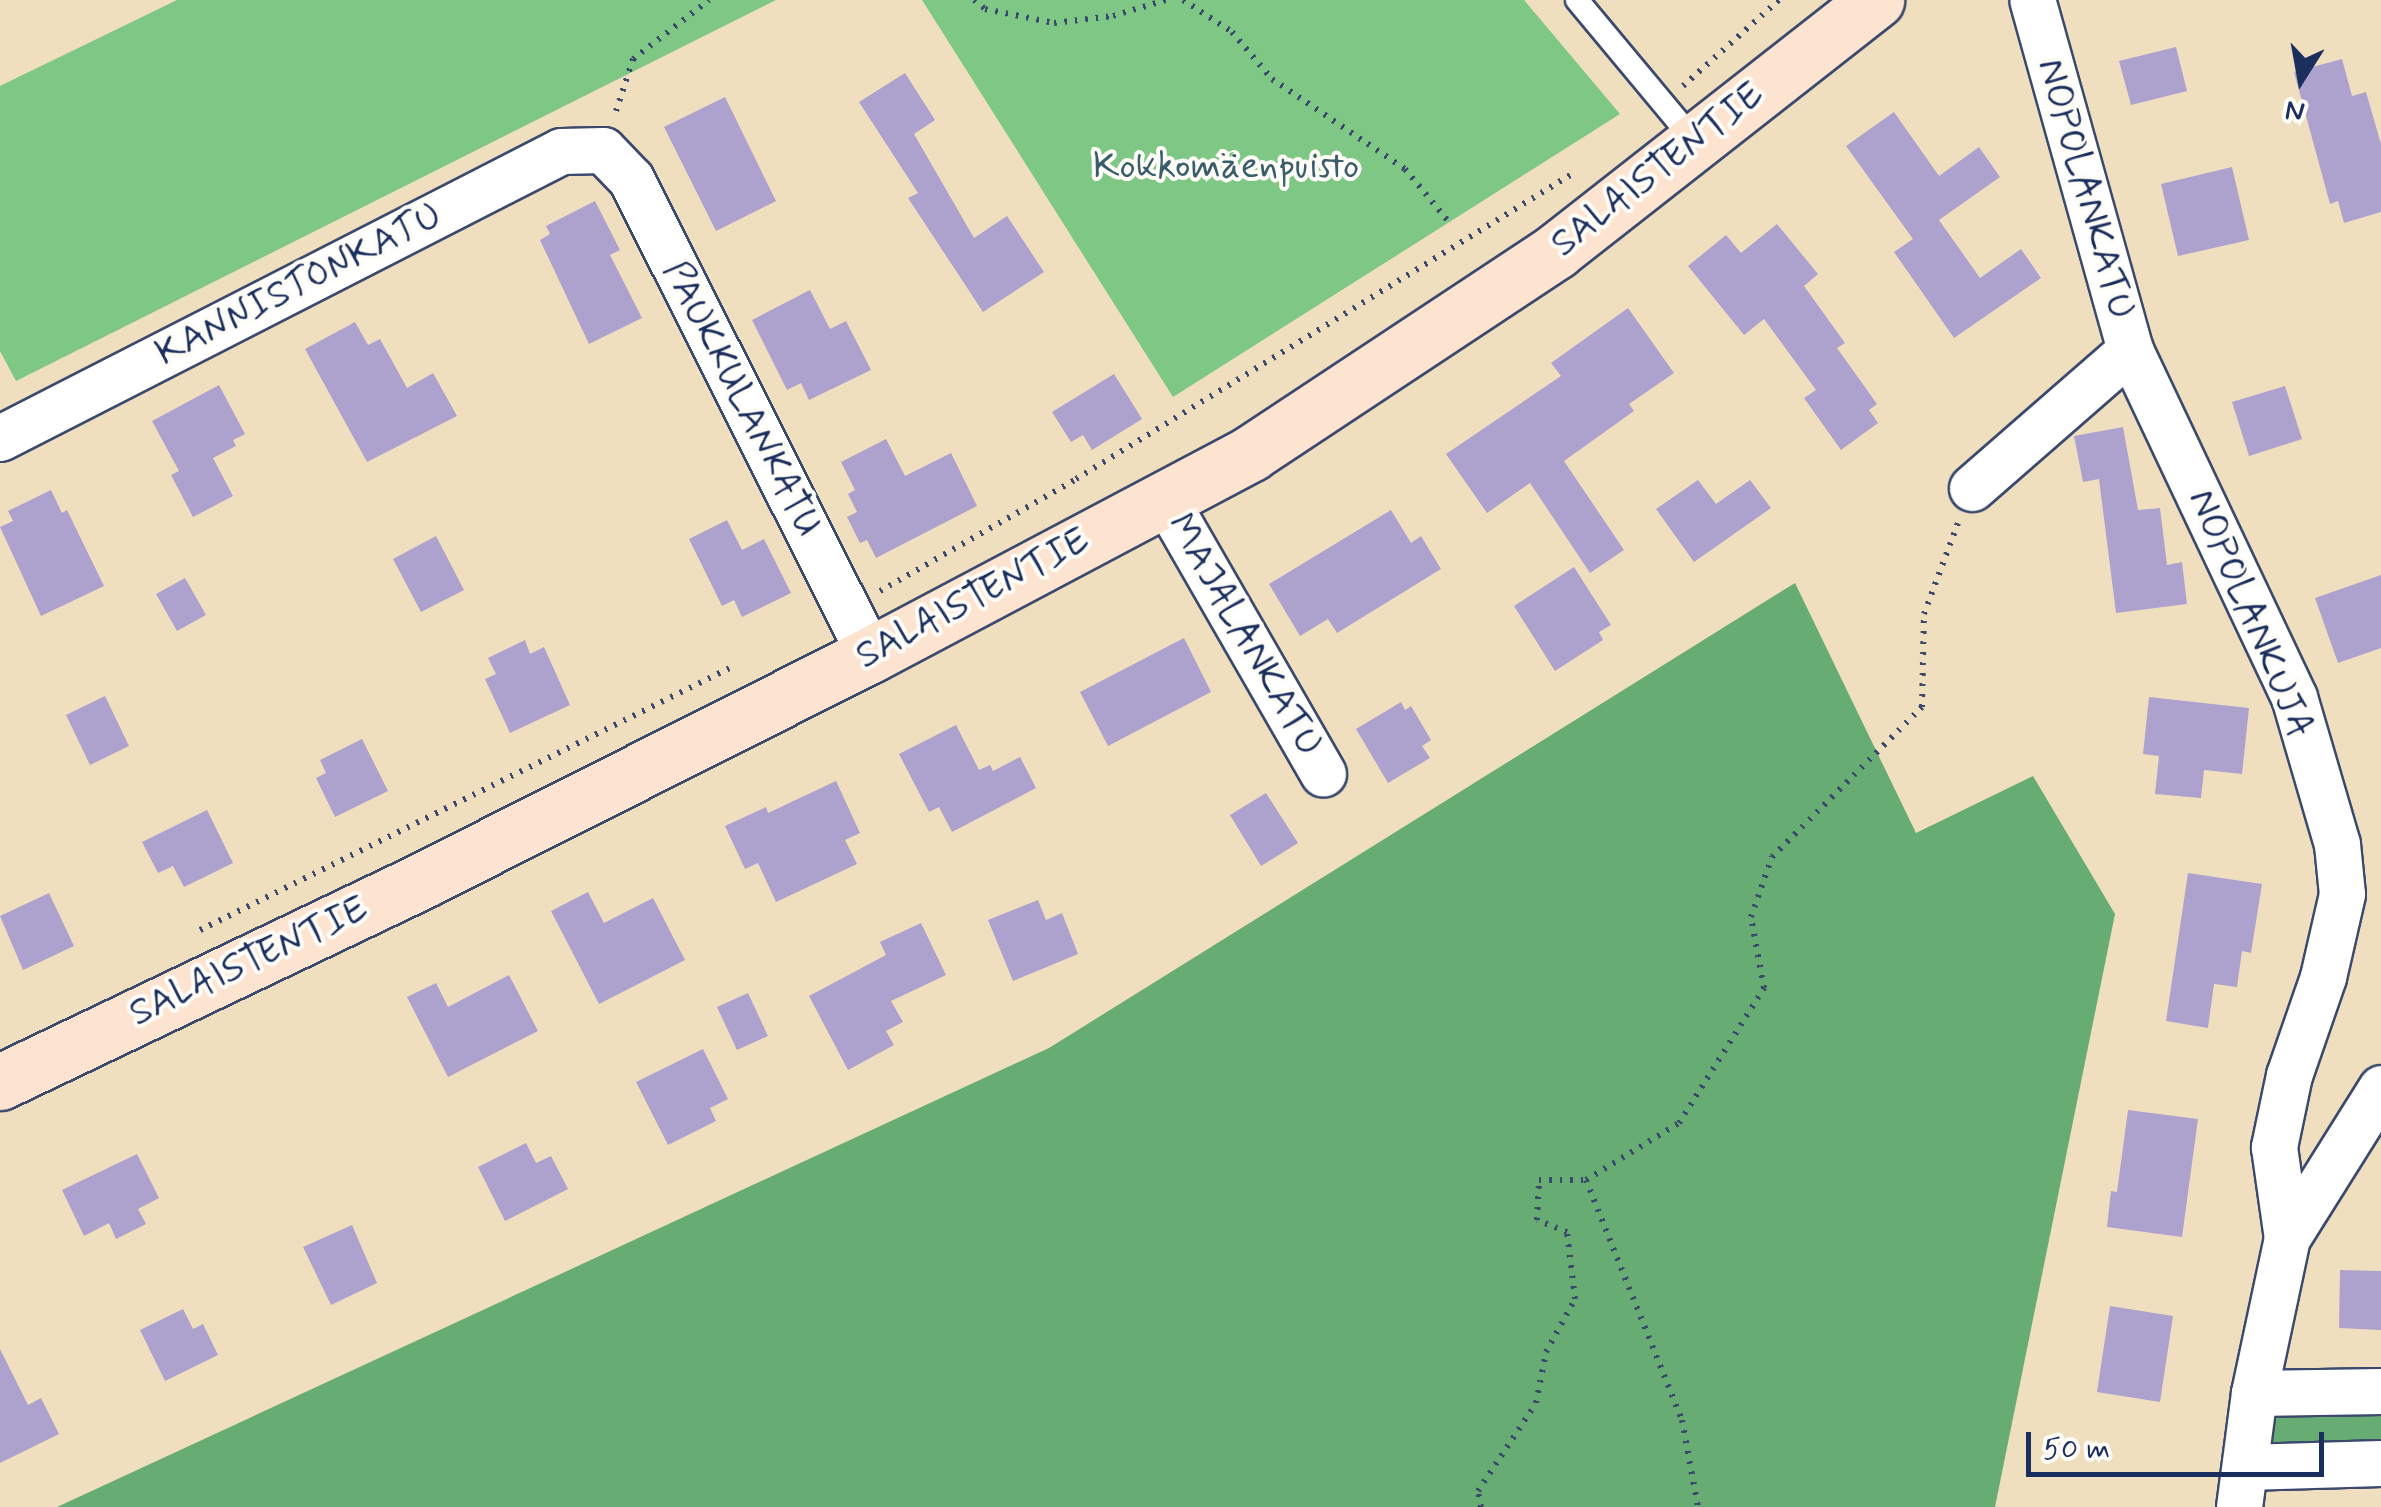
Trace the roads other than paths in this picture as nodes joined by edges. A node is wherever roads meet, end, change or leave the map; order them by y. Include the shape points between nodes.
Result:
1 (1577, 0) edge
2 (1876, 0) edge
3 (2032, 0) edge
4 (1680, 123) junction
5 (603, 150) joint
6 (2130, 350) junction
7 (0, 438) edge
8 (1972, 488) road end
9 (1164, 496) junction
10 (858, 632) junction
11 (1324, 774) dead end
12 (0, 1082) edge
13 (2381, 1088) edge
14 (2287, 1238) junction
15 (2381, 1391) edge
16 (2254, 1394) junction
17 (2381, 1463) edge
18 (2242, 1487) edge

1 - 4 lane
2 - 4 street, SALAISTENTIE
3 - 6 street, NOPOLANKATU
4 - 9 street, SALAISTENTIE via 1540,262 1251,453
5 - 7 street, KANNISTONKATU via 561,151
5 - 10 street, PAUKKULANKATU via 631,179
6 - 8 street, NOPOLANKATU
6 - 14 street, NOPOLANKUJA via 2294,697 2337,844 2342,894 2274,1148
9 - 10 street, SALAISTENTIE
9 - 11 street, MAJALANKATU
10 - 12 street, SALAISTENTIE via 420,882
13 - 14 street
14 - 16 street
15 - 16 street
16 - 18 street
17 - 18 street

